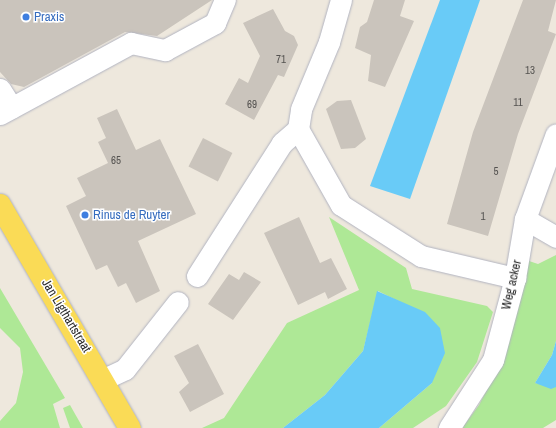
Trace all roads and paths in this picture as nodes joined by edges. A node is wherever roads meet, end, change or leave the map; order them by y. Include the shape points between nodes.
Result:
1 (225, 0) edge
2 (341, 0) edge
3 (0, 89) edge
4 (6, 111) edge
5 (298, 129) junction
6 (556, 134) edge
7 (0, 205) edge
8 (525, 220) junction
9 (556, 237) edge
10 (197, 276) dead end
11 (515, 278) junction
12 (178, 302) dead end
13 (104, 379) junction
14 (130, 428) edge
15 (449, 428) edge

1 - 4 street via 215,23 164,50 130,43
2 - 5 street via 329,42 301,109
3 - 4 street
5 - 10 street via 282,143
5 - 11 street via 341,205 421,256
6 - 8 street, Weg acker
7 - 13 main road, Jan Ligthartstraat
8 - 9 street
8 - 11 street, Weg acker
11 - 15 street, Weg acker via 493,360
12 - 13 street via 124,368
13 - 14 main road, Jan Ligthartstraat

